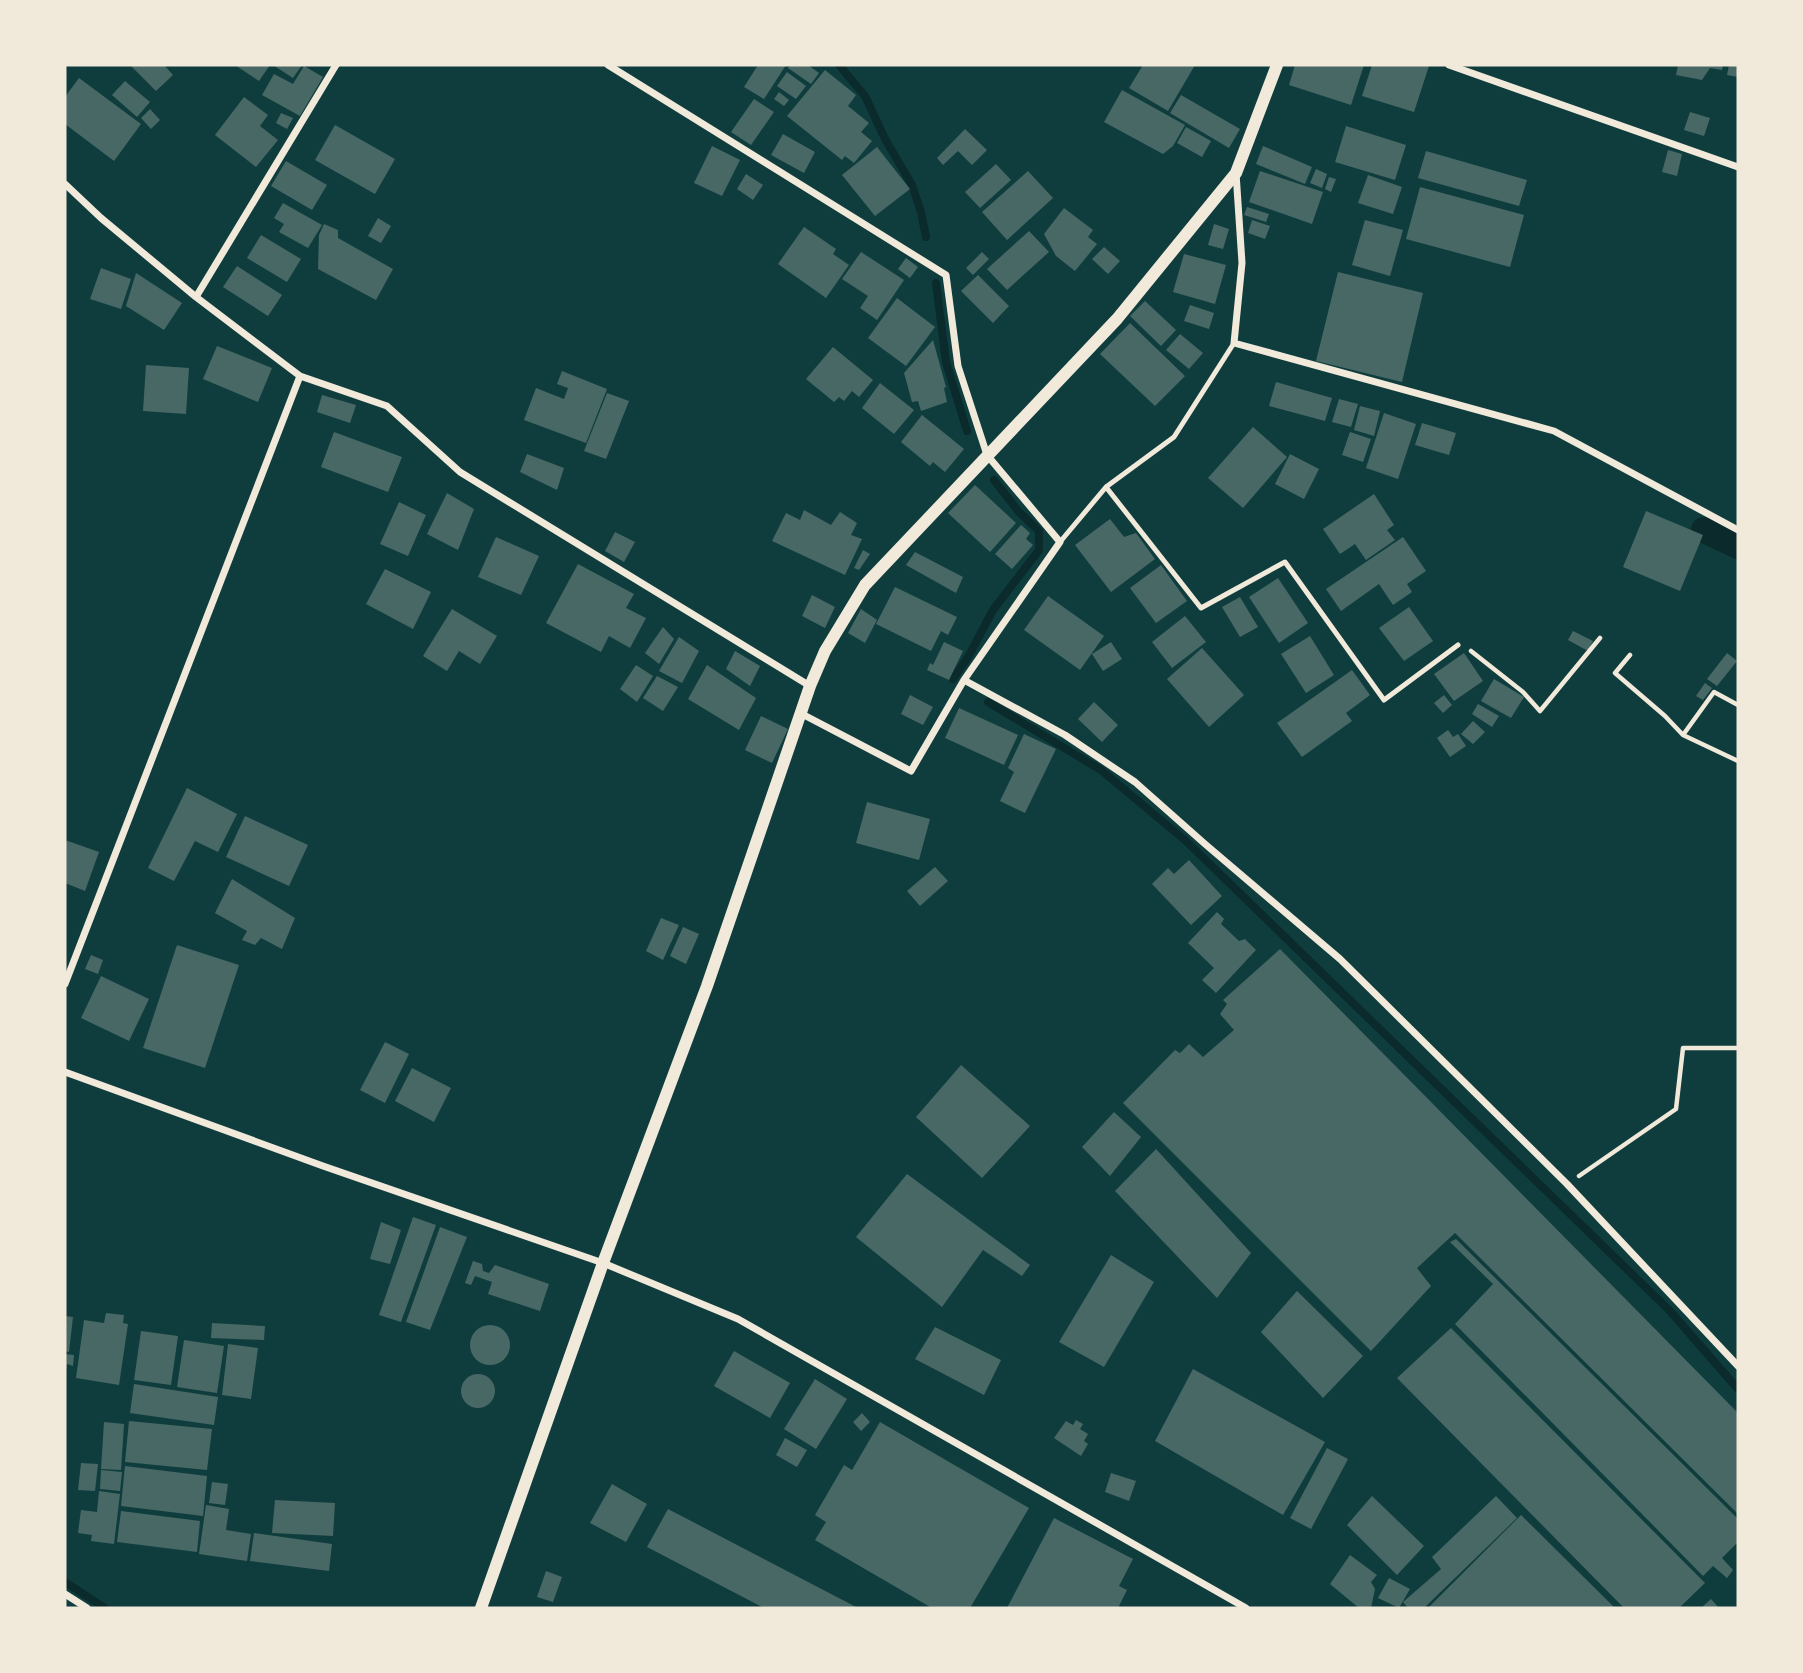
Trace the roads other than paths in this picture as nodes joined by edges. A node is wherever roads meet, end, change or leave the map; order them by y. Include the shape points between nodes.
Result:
1 (336, 65) edge
2 (608, 65) edge
3 (1278, 65) edge
4 (1449, 65) edge
5 (1738, 167) edge
6 (1236, 173) junction
7 (65, 184) edge
8 (196, 297) junction
9 (1234, 343) junction
10 (300, 376) junction
11 (987, 455) junction
12 (1106, 487) junction
13 (1738, 530) edge
14 (1060, 542) junction
15 (1458, 645) road end
16 (964, 680) junction
17 (810, 686) junction
18 (802, 714) junction
19 (65, 984) edge
20 (65, 1072) edge
21 (603, 1263) junction
22 (1738, 1366) edge
23 (65, 1594) edge
24 (87, 1608) edge
25 (481, 1608) edge
26 (1246, 1608) edge

1 - 8 street
2 - 11 street via 946,275 958,366
3 - 6 street
4 - 5 street
6 - 9 street via 1242,263
6 - 11 street via 1116,319
7 - 8 street
8 - 10 street
9 - 12 lane via 1174,437
9 - 13 street via 1554,431
10 - 17 street via 387,406 460,472
10 - 19 street
11 - 14 street
11 - 17 street via 865,585 825,651
12 - 14 lane
12 - 15 lane via 1201,608 1285,562 1384,700
14 - 16 street
16 - 18 street via 911,771
16 - 22 street via 1065,735 1135,782 1340,959 1567,1185
17 - 18 street
18 - 21 street
20 - 21 street
21 - 25 street
21 - 26 street via 738,1319
23 - 24 street

